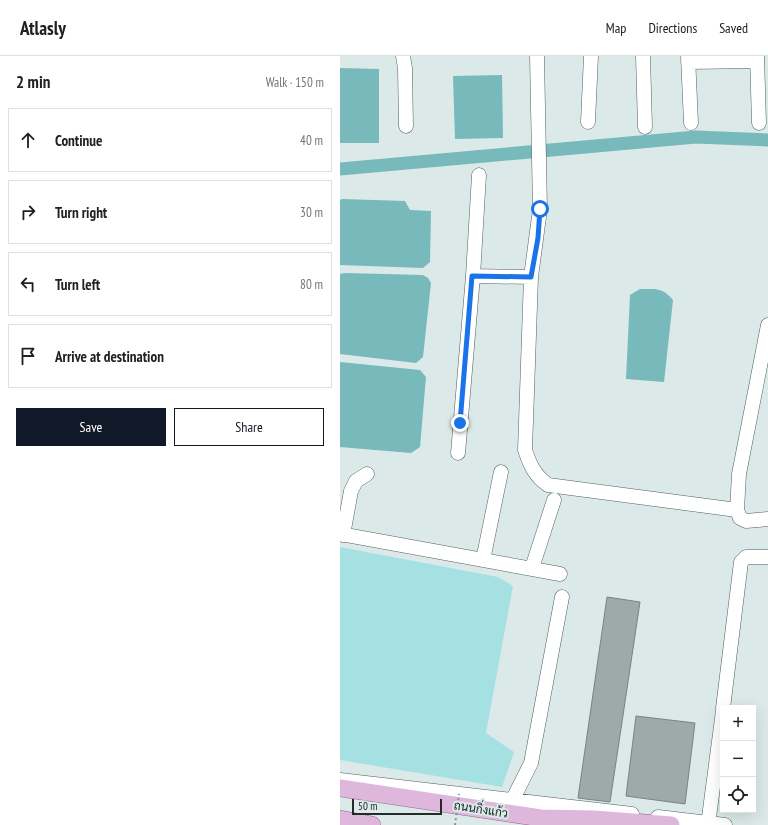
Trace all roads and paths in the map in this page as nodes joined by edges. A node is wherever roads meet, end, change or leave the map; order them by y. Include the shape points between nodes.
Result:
1 (403, 56) edge
2 (537, 56) edge
3 (591, 56) edge
4 (643, 56) edge
5 (757, 58) edge
6 (688, 59) edge
7 (588, 122) dead end
8 (691, 123) dead end
9 (760, 123) dead end
10 (406, 126) dead end
11 (645, 126) dead end
12 (479, 175) dead end
13 (472, 276) junction
14 (531, 277) junction
15 (768, 325) edge
16 (458, 453) dead end
17 (501, 472) dead end
18 (367, 474) dead end
19 (554, 500) dead end
20 (737, 510) junction
21 (768, 519) edge
22 (342, 535) edge
23 (768, 557) edge
24 (483, 560) junction
25 (532, 568) junction
26 (560, 574) dead end
27 (562, 597) dead end
28 (723, 705) edge
29 (720, 732) edge
30 (340, 780) edge
31 (340, 788) edge
32 (459, 794) dead end
33 (509, 807) junction
34 (340, 819) edge
35 (708, 824) edge
36 (372, 825) edge
37 (456, 825) edge
38 (671, 825) edge
39 (725, 825) edge

1 - 10 street
2 - 14 street via 541,169 538,238
3 - 7 street
4 - 11 street
5 - 6 street
5 - 9 street
6 - 8 street
12 - 13 street
13 - 14 street
13 - 16 street
14 - 20 street via 525,450 538,478 548,485
15 - 20 street via 739,474
17 - 24 street
18 - 22 street via 356,481 351,491
19 - 25 street
20 - 21 street via 740,518 746,521
22 - 24 street
23 - 28 street via 746,557 741,562
24 - 25 street
25 - 26 street
27 - 33 street via 531,762
29 - 35 street
30 - 33 street
31 - 33 main road, ถนนกิ่งแก้ว
32 - 37 path, bridge
33 - 35 street
33 - 38 main road, ถนนกิ่งแก้ว via 541,818
34 - 36 main road
35 - 39 street

